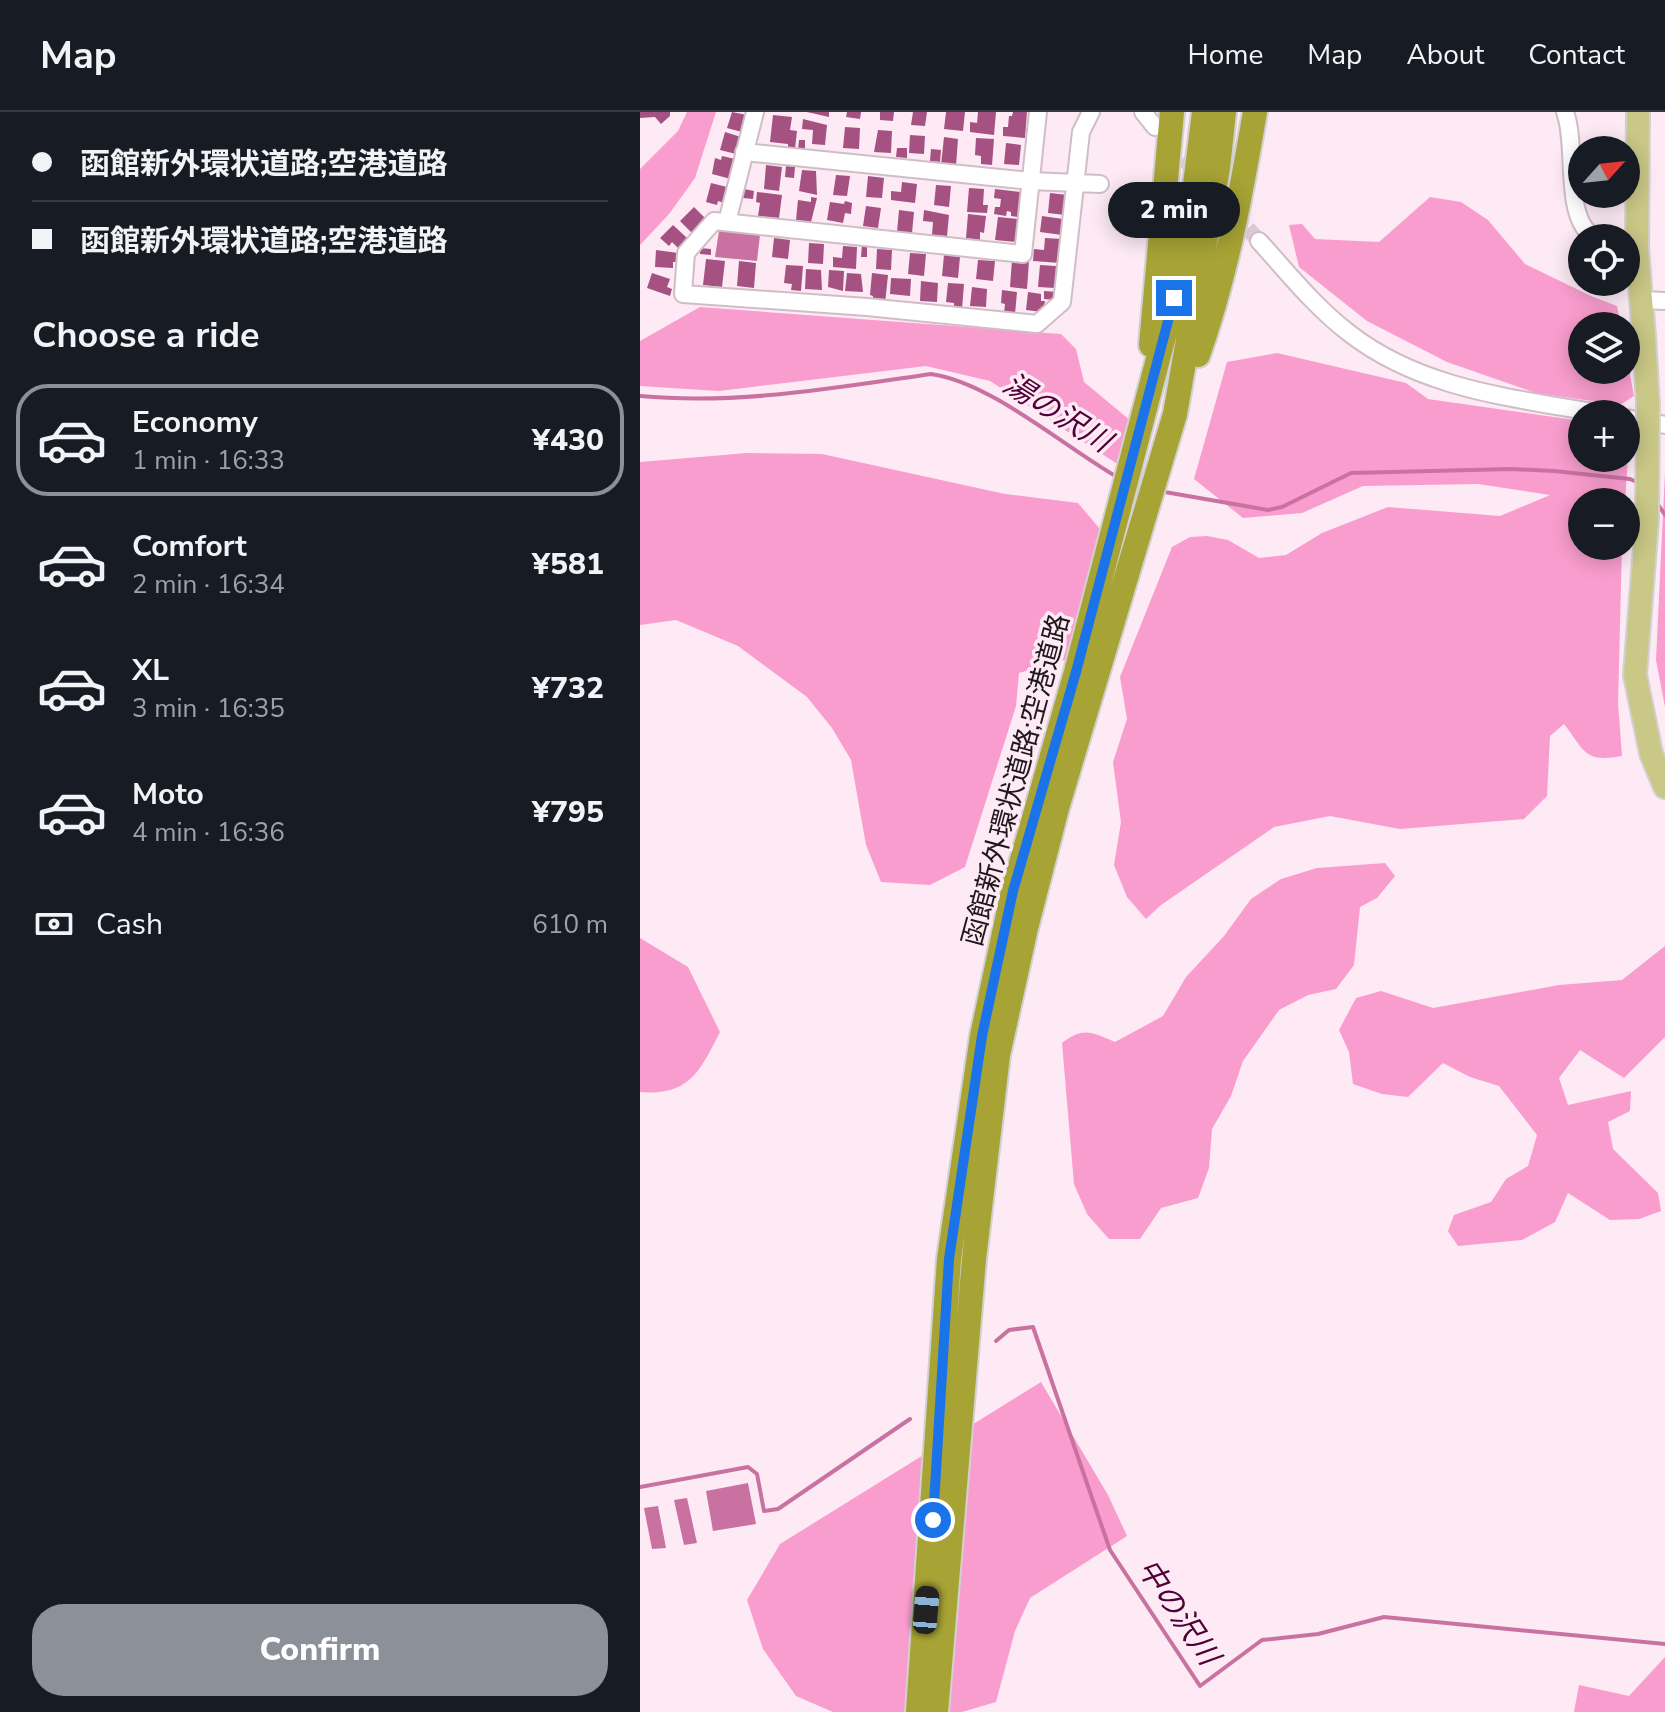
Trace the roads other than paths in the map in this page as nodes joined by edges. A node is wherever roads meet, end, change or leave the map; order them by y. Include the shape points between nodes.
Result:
1 (755, 112) edge
2 (1038, 112) edge
3 (1091, 112) edge
4 (1143, 112) edge
5 (1204, 112) edge
6 (1224, 112) edge
7 (1255, 112) edge
8 (1565, 112) edge
9 (1638, 112) edge
10 (1164, 119) edge
11 (744, 152) junction
12 (1031, 181) junction
13 (1076, 184) junction
14 (1100, 184) dead end
15 (727, 222) junction
16 (1580, 224) edge
17 (1633, 224) edge
18 (1259, 241) tunnel mouth
19 (1640, 294) edge
20 (1641, 300) junction
21 (1665, 301) edge
22 (1156, 350) junction
23 (1191, 358) junction
24 (1568, 408) edge
25 (1640, 421) edge
26 (1665, 425) edge
27 (1087, 673) junction
28 (1665, 787) edge
29 (918, 1712) edge
30 (936, 1712) edge

1 - 11 street
2 - 12 street
3 - 13 street via 1081,132
4 - 10 street
5 - 22 highway via 1195,185
6 - 23 highway
7 - 23 highway via 1214,308
8 - 16 street
9 - 17 main road
10 - 22 highway
11 - 12 street
11 - 15 street
12 - 13 street
12 - 15 street via 1023,254
13 - 14 street
13 - 15 street via 1062,302 1037,324 683,294 686,253 714,221
18 - 24 street via 1336,322 1395,362 1471,390
19 - 20 main road
20 - 21 street
20 - 28 main road, bridge via 1648,405 1647,521 1635,675 1651,753
22 - 27 highway, 函館新外環状道路;空港道路
23 - 27 highway, 函館新外環状道路;空港道路
25 - 26 street
27 - 29 highway, 函館新外環状道路;空港道路 via 1013,891 982,1036 949,1259
27 - 30 highway, 函館新外環状道路;空港道路 via 998,1055 974,1259

